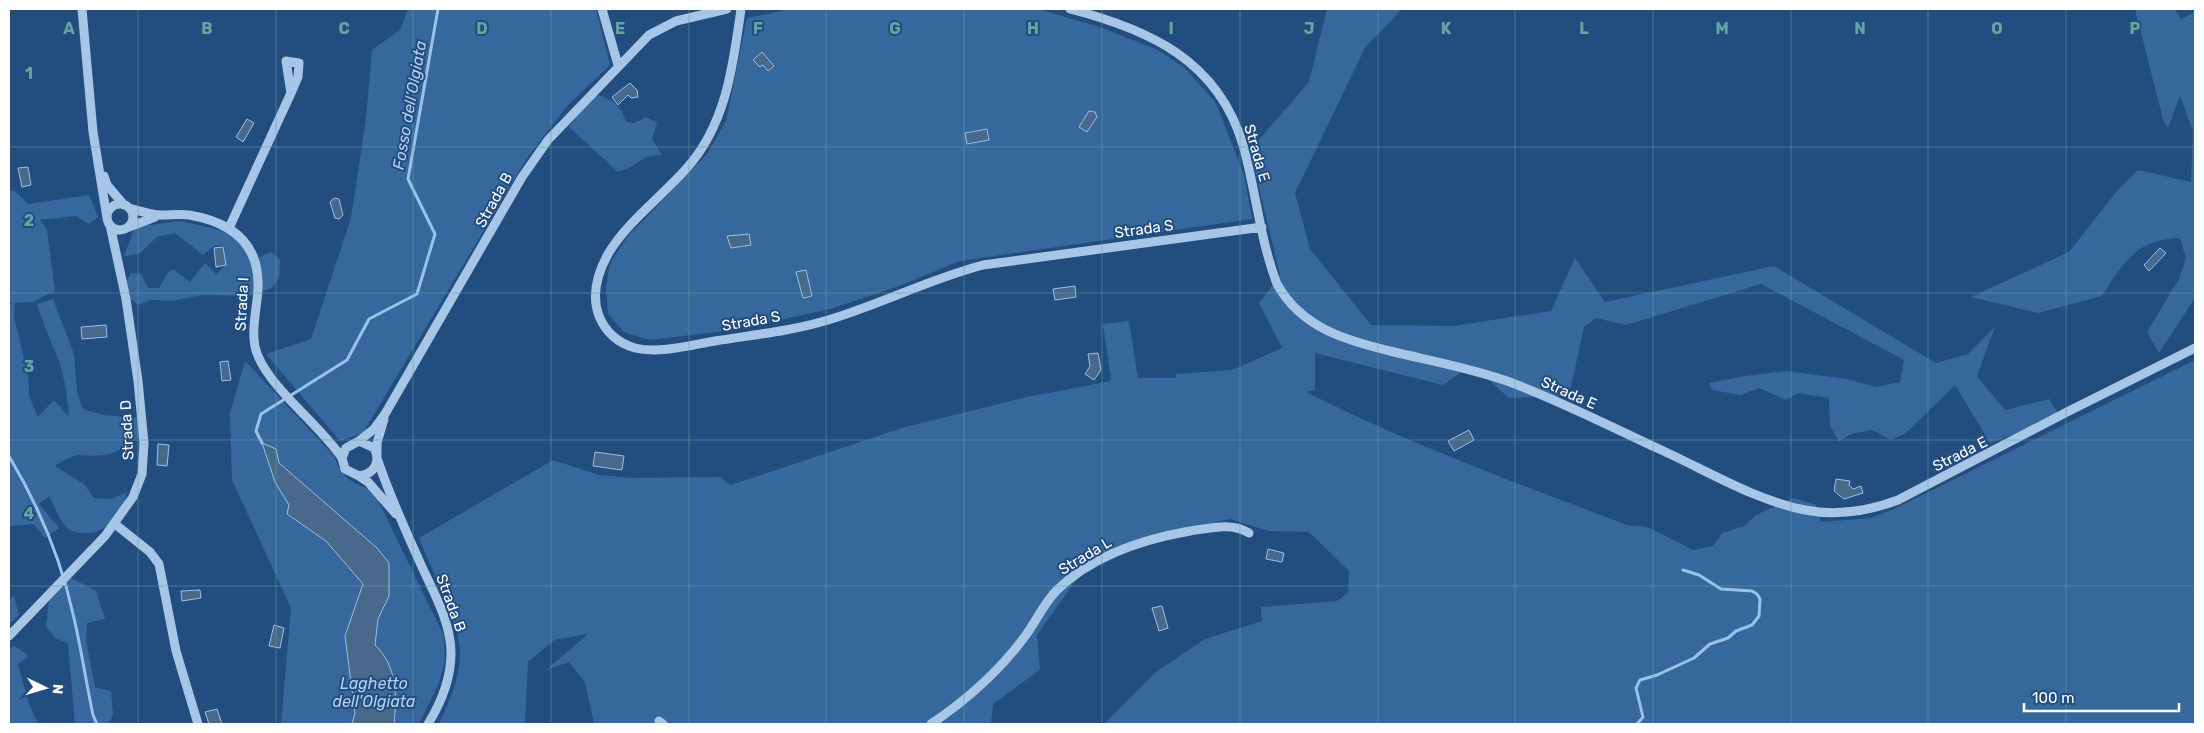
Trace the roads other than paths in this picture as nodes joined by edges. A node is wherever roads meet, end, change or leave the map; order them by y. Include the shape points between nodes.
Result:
1 (82, 9) edge
2 (602, 9) edge
3 (727, 9) edge
4 (741, 9) edge
5 (1070, 9) edge
6 (618, 65) junction
7 (291, 93) dead end
8 (96, 152) junction
9 (126, 206) junction
10 (160, 215) junction
11 (109, 221) junction
12 (1262, 227) junction
13 (127, 228) junction
14 (229, 228) junction
15 (119, 265) junction
16 (2195, 348) edge
17 (385, 414) junction
18 (327, 437) junction
19 (357, 442) junction
20 (342, 458) junction
21 (377, 458) junction
22 (359, 476) junction
23 (403, 522) junction
24 (115, 524) junction
25 (1249, 533) dead end
26 (9, 636) edge
27 (198, 724) edge
28 (428, 724) edge
29 (931, 724) edge

1 - 8 street, Strada D
2 - 6 street
3 - 6 street via 662,26
4 - 12 street, Strada S via 726,93 709,137 686,169 616,243 599,274 595,300 601,320 613,337 627,345 654,350 825,321 948,274 983,265
5 - 12 street, Strada E via 1155,38 1185,58 1210,84 1238,131
6 - 17 street, Strada B via 564,121 526,171
7 - 14 street
8 - 9 street, Strada D via 107,185
8 - 11 street, Strada D
9 - 10 street, Strada I
9 - 11 street via 114,206 109,211
9 - 13 street via 133,215
10 - 13 street, Strada I
10 - 14 street, Strada I via 186,214
11 - 13 street via 117,230
11 - 15 street, Strada D
12 - 16 street, Strada E via 1273,273 1283,294 1308,319 1326,331 1348,341 1509,382 1743,488 1786,505 1819,512 1858,511 1904,498
13 - 15 street, Strada D via 120,244
14 - 18 street, Strada I via 255,259 258,273 256,352 268,372
15 - 24 street, Strada D via 138,381 144,454 136,491
17 - 19 street, Strada B via 374,429
17 - 21 street, Strada B via 377,443
18 - 19 street via 346,443
18 - 20 street, Strada I
19 - 20 street via 346,448
19 - 21 street via 374,448
20 - 22 street via 345,469
21 - 22 street via 370,473
21 - 23 street, Strada B
22 - 23 street, Strada B
23 - 28 street, Strada B via 450,638 448,679
24 - 26 street, Strada D
24 - 27 street via 150,552 159,564 176,651
25 - 29 street, Strada L via 1237,526 1182,532 1137,544 1096,563 1056,591 1024,637 992,674

